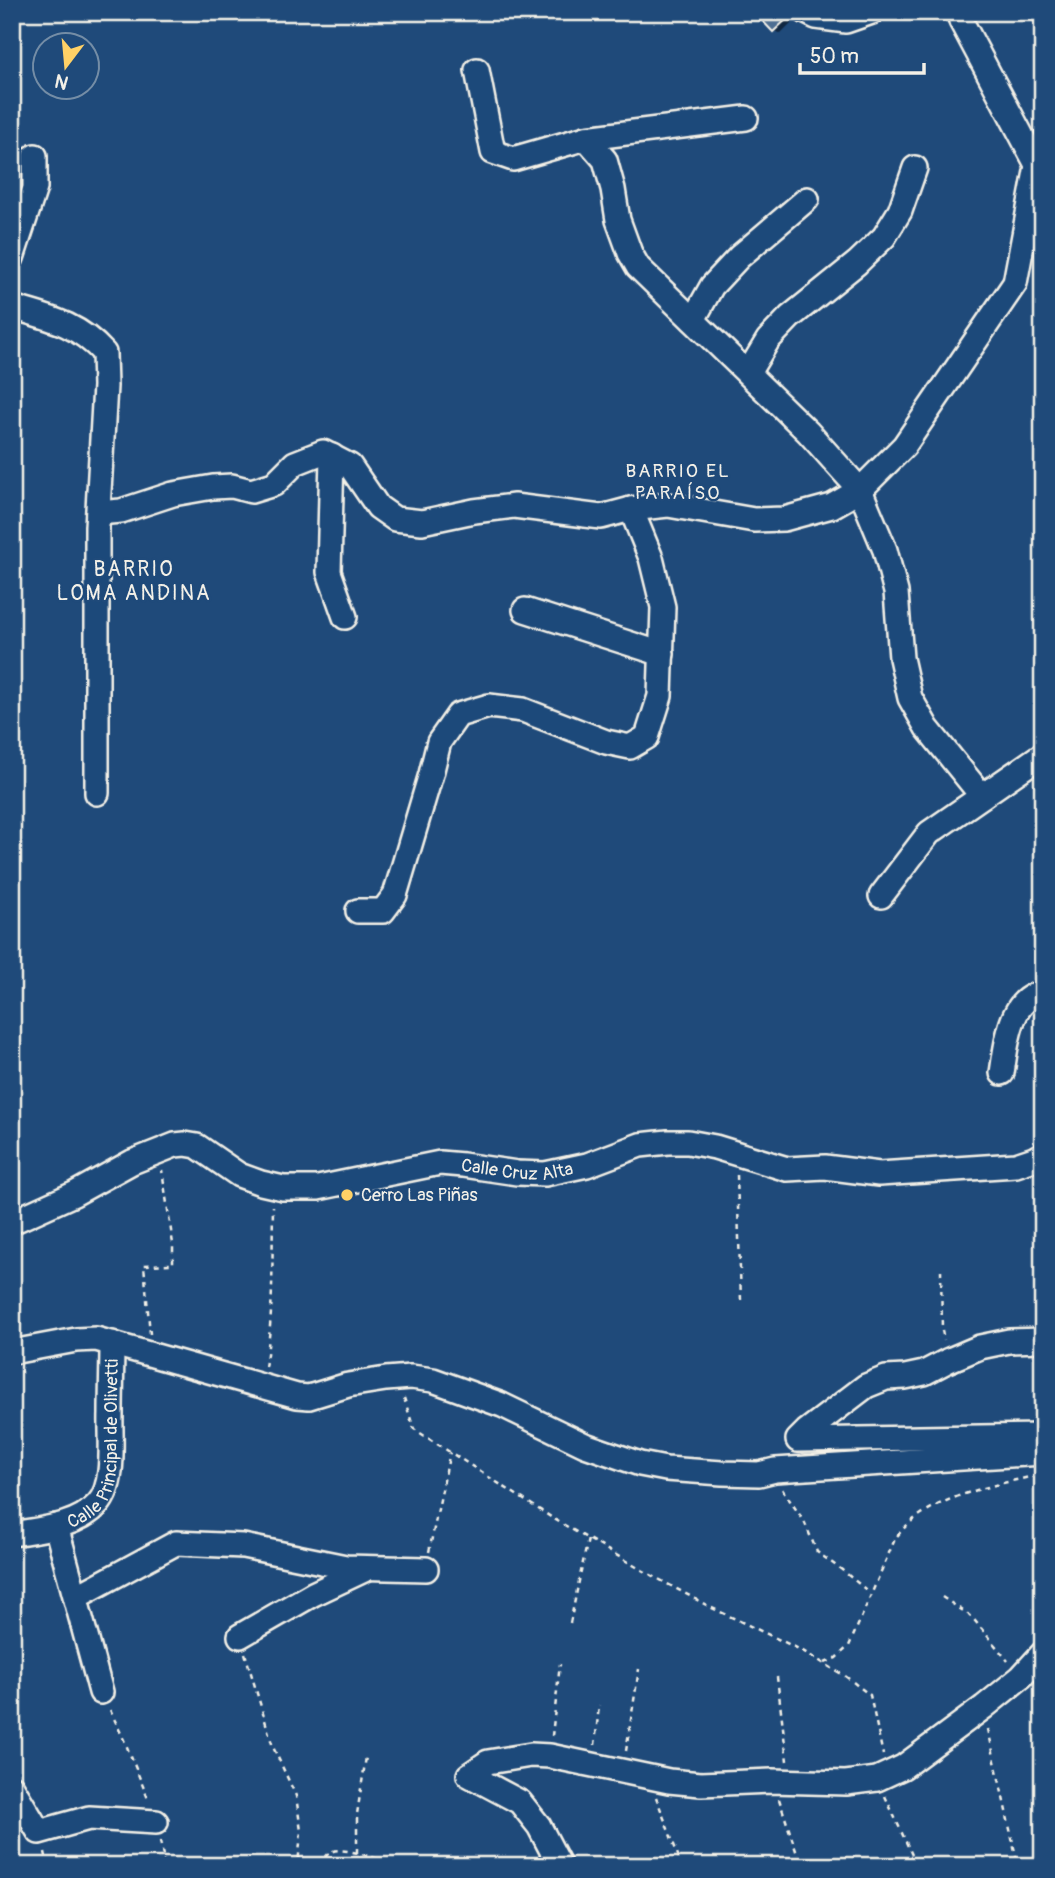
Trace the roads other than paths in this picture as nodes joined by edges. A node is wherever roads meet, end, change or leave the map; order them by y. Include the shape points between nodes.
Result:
1 (806, 12) edge
2 (872, 12) edge
3 (959, 12) edge
4 (477, 70) dead end
5 (746, 118) dead end
6 (586, 138) junction
7 (35, 156) dead end
8 (915, 168) dead end
9 (1040, 171) edge
10 (807, 200) dead end
11 (12, 258) edge
12 (12, 307) edge
13 (693, 320) junction
14 (748, 373) junction
15 (332, 456) junction
16 (860, 490) junction
17 (631, 509) junction
18 (98, 513) junction
19 (525, 610) dead end
20 (345, 617) dead end
21 (662, 654) junction
22 (1043, 754) edge
23 (97, 793) dead end
24 (982, 796) junction
25 (881, 896) dead end
26 (358, 911) dead end
27 (1043, 994) edge
28 (1002, 1073) dead end
29 (1043, 1154) edge
30 (12, 1222) edge
31 (1043, 1340) edge
32 (112, 1343) junction
33 (12, 1352) edge
34 (1043, 1436) edge
35 (1043, 1453) edge
36 (56, 1526) junction
37 (12, 1534) edge
38 (369, 1568) junction
39 (426, 1569) road end
40 (76, 1597) junction
41 (240, 1636) road end
42 (1043, 1653) edge
43 (101, 1692) road end
44 (12, 1787) edge
45 (156, 1822) road end
46 (560, 1866) edge

1 - 2 street via 816,18 846,21
3 - 9 street
4 - 6 street via 493,152 513,159
5 - 6 street
6 - 13 street via 605,160 618,220 638,267
7 - 11 street via 35,188
8 - 14 street via 900,211 884,237 790,317 768,340
9 - 16 street via 1014,283 904,446
10 - 13 street via 739,257 712,286
12 - 18 street via 60,321 90,337 104,352
13 - 14 street
14 - 16 street
15 - 17 street via 351,466 378,507 395,519 422,522 514,506 601,517
15 - 18 street via 323,452 295,463 274,484 251,491 213,487
15 - 20 street via 329,572
16 - 17 street via 832,506 784,519 754,520 668,505
16 - 24 street via 885,550 896,592 901,658 910,698 927,728
17 - 21 street via 652,558 663,607
18 - 23 street
19 - 21 street
21 - 26 street via 660,696 647,737 630,747 523,710 489,706 458,715 439,742 395,895 383,911
22 - 24 street
24 - 25 street via 929,833
27 - 28 street via 1035,994 1020,1006 1011,1023
29 - 30 street, Calle Cruz Alta via 1016,1165 879,1174 825,1167 787,1169 715,1147 668,1142 640,1145 545,1174 440,1163 318,1188 283,1188 239,1175 197,1146 175,1144
31 - 34 street via 980,1347 924,1373 866,1386 798,1440
32 - 33 street via 75,1340
32 - 35 street via 298,1396 398,1378 433,1380 502,1405 585,1445 666,1469 759,1474
32 - 36 street, Calle Principal de Olivetti via 111,1462 105,1493 88,1512
36 - 37 street, Calle Principal de Olivetti
36 - 40 street
38 - 39 street
38 - 40 street via 243,1546 176,1543
38 - 41 street
40 - 43 street
42 - 46 street via 984,1707 903,1767 882,1777 846,1783 701,1784 531,1755 488,1762 469,1775 520,1802
44 - 45 street via 39,1832 89,1818

